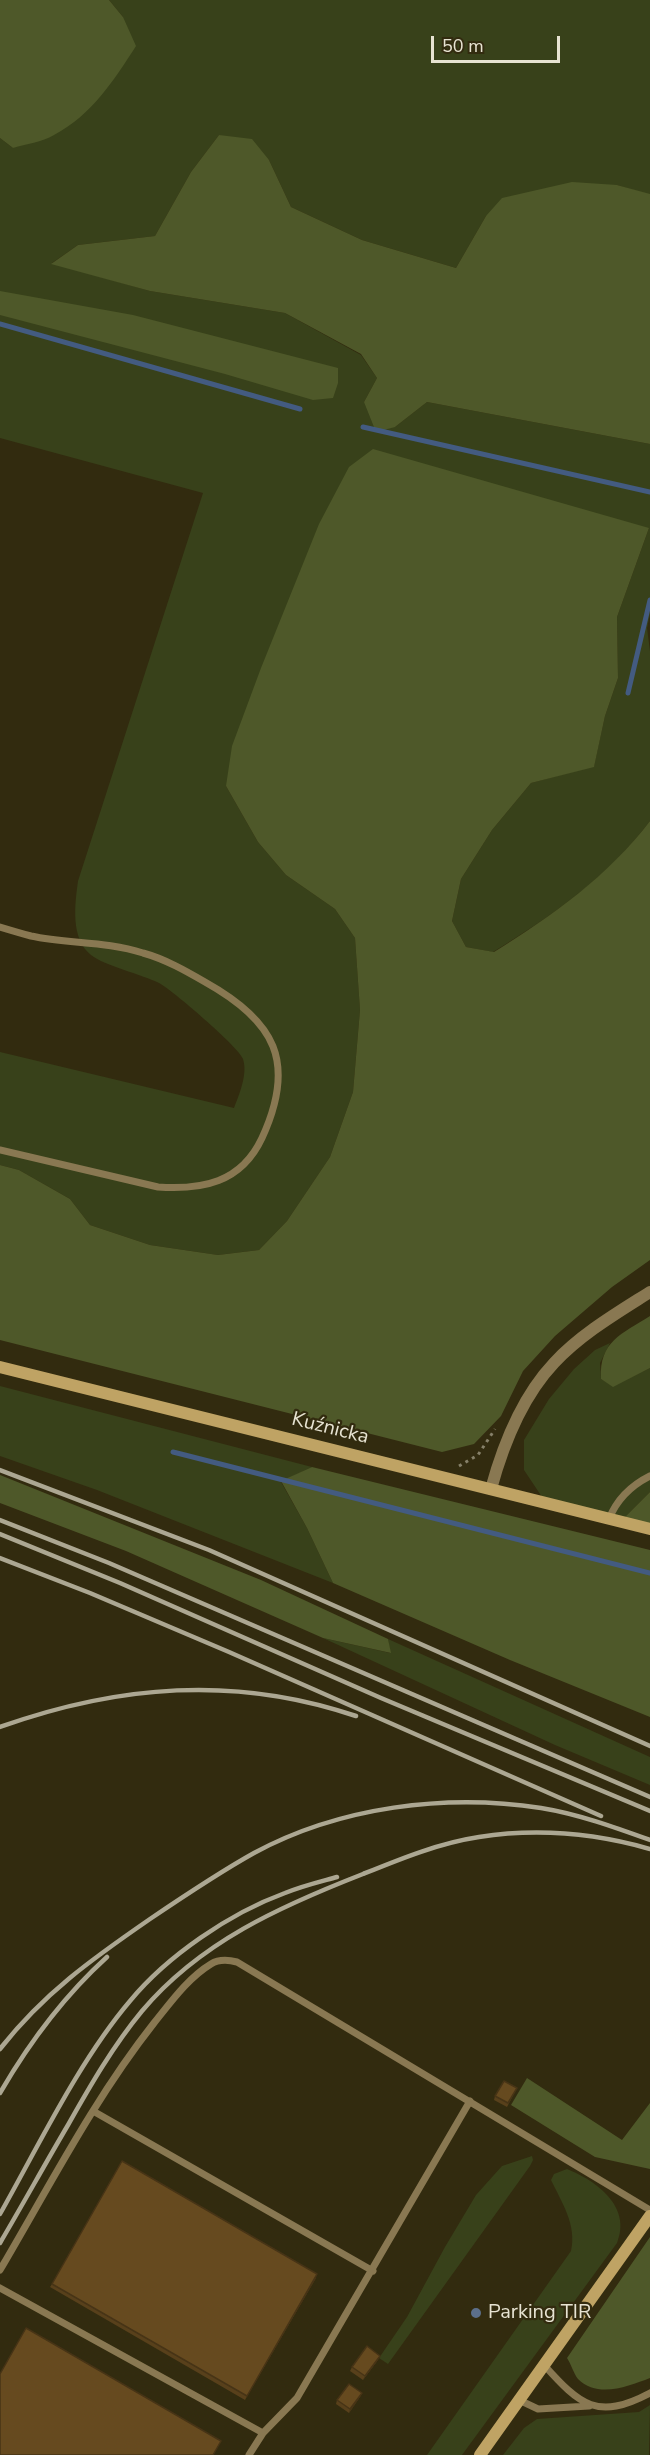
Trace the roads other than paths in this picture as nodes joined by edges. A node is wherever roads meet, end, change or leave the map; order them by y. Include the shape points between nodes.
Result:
1 (0, 927) edge
2 (0, 1150) edge
3 (650, 1292) edge
4 (0, 1367) edge
5 (650, 1476) edge
6 (491, 1489) junction
7 (609, 1519) junction
8 (650, 1529) edge
9 (470, 2101) junction
10 (93, 2110) junction
11 (650, 2210) edge
12 (650, 2216) edge
13 (0, 2270) edge
14 (373, 2271) junction
15 (0, 2288) edge
16 (544, 2365) junction
17 (650, 2393) edge
18 (519, 2400) junction
19 (590, 2406) junction
20 (263, 2433) junction
21 (249, 2455) edge
22 (480, 2455) edge

1 - 2 lane via 32,936 108,944 144,953 183,970 252,1014 275,1050 279,1069 273,1109 261,1140 227,1178 207,1185 183,1189 158,1187
3 - 6 street via 584,1336 539,1380 507,1441
4 - 6 street, Kuźnicka
5 - 7 lane via 615,1503
6 - 7 street, Kuźnicka
7 - 8 street, Kuźnicka
9 - 10 lane via 237,1962 226,1960 212,1962 179,1991
9 - 11 lane
9 - 14 lane
10 - 13 lane
10 - 14 lane
12 - 16 street
14 - 20 lane via 297,2398
15 - 20 lane
16 - 18 street
16 - 19 lane via 574,2396
17 - 19 lane via 619,2405
18 - 19 lane via 538,2409
18 - 22 street
20 - 21 lane

